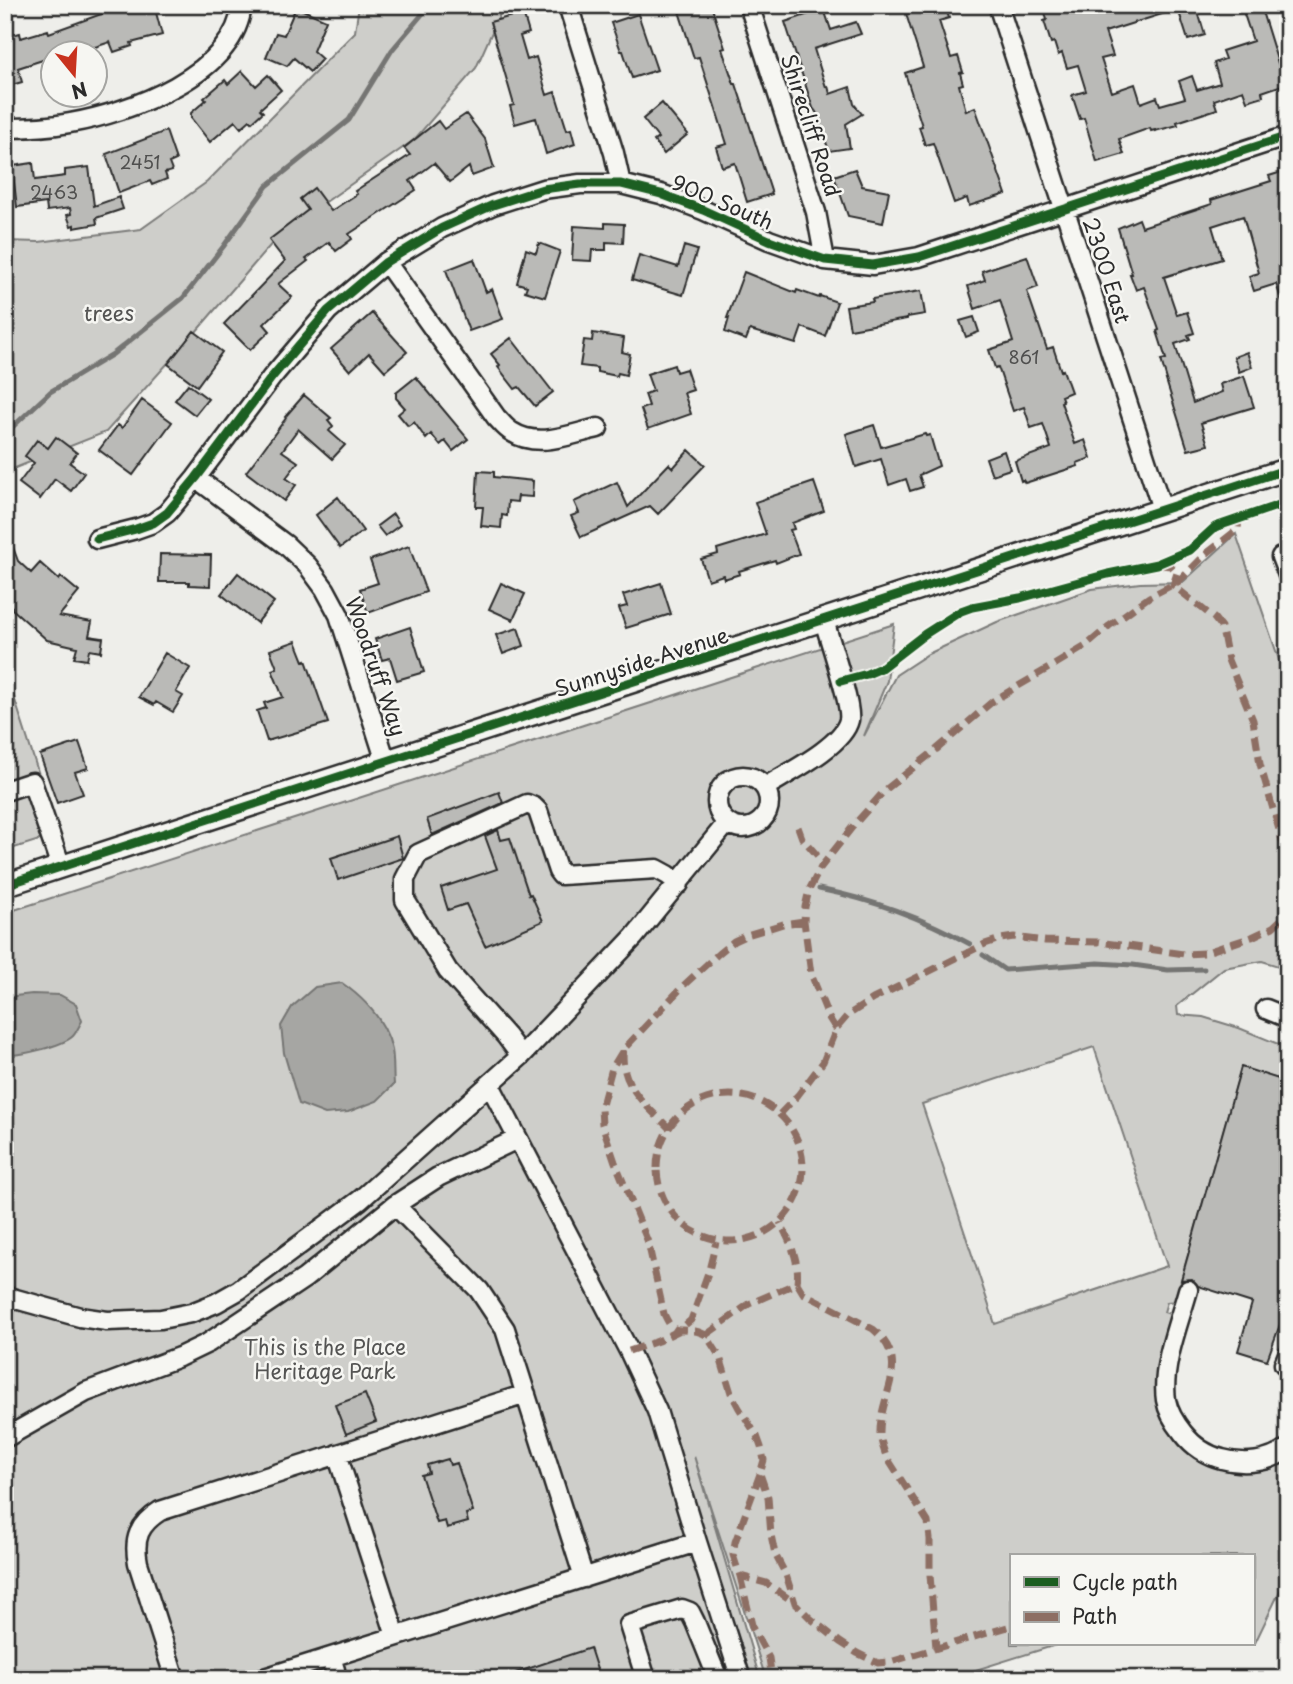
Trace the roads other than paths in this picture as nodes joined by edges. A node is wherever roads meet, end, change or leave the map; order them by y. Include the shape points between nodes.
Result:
1 (242, 5) edge
2 (568, 5) edge
3 (749, 5) edge
4 (998, 5) edge
5 (5, 128) edge
6 (1288, 136) edge
7 (621, 184) junction
8 (1065, 209) junction
9 (825, 260) junction
10 (386, 262) junction
11 (598, 428) dead end
12 (1288, 469) edge
13 (197, 478) junction
14 (1162, 509) junction
15 (97, 539) dead end
16 (1282, 557) dead end
17 (1288, 575) edge
18 (824, 620) junction
19 (386, 762) junction
20 (765, 787) junction
21 (5, 791) edge
22 (727, 823) junction
23 (61, 867) junction
24 (678, 884) junction
25 (5, 885) edge
26 (1266, 1009) dead end
27 (1288, 1018) edge
28 (521, 1056) junction
29 (489, 1085) junction
30 (517, 1139) junction
31 (395, 1205) junction
32 (1188, 1290) dead end
33 (5, 1296) edge
34 (1288, 1354) edge
35 (1288, 1365) edge
36 (526, 1394) junction
37 (5, 1438) edge
38 (1288, 1448) edge
39 (337, 1454) junction
40 (697, 1542) junction
41 (584, 1577) junction
42 (396, 1636) junction
43 (331, 1657) junction
44 (175, 1679) edge
45 (261, 1679) edge
46 (334, 1679) edge
47 (646, 1679) edge
48 (718, 1679) edge
49 (741, 1679) edge

1 - 5 street via 234,32 222,49 169,90 94,118
2 - 7 street
3 - 9 street, Shirecliff Road via 816,212
4 - 8 street, 2300 East
6 - 8 street, 900 South
7 - 9 street, 900 South via 661,194
7 - 10 street, 900 South via 542,189 493,205 442,228
8 - 9 street, 900 South via 919,257 873,265
8 - 14 street, 2300 East
10 - 11 street via 511,432 545,441
10 - 13 street, 900 South via 328,312 272,377
12 - 14 main road, Sunnyside Avenue
13 - 15 street, 900 South via 153,523
13 - 19 street, Woodruff Way via 286,545 325,589 339,615
14 - 18 main road, Sunnyside Avenue
16 - 17 street
18 - 19 main road, Sunnyside Avenue
18 - 20 street via 849,718 833,744
19 - 23 main road, Sunnyside Avenue
20 - 22 street via 768,809 761,822 745,828
20 - 22 street via 747,776 724,784 717,801
21 - 23 street via 33,782
22 - 24 street
23 - 25 main road, Sunnyside Avenue
24 - 28 street
24 - 28 street via 657,869 647,868 561,875 538,811 527,804 418,854 405,879 405,900 448,971
26 - 27 street
28 - 29 street
29 - 30 street
29 - 33 street via 360,1200 216,1303 161,1319 107,1321
30 - 31 street via 438,1177
30 - 40 street via 657,1411
31 - 36 street via 479,1290 505,1329
31 - 37 street via 305,1278 208,1343 86,1392
32 - 38 street via 1166,1371 1166,1400 1174,1422 1189,1441 1210,1456 1234,1463 1262,1461
34 - 35 street via 1284,1364
36 - 39 street
36 - 41 street
39 - 42 street
39 - 44 street via 148,1518 135,1549
40 - 41 street
40 - 49 street
41 - 42 street
42 - 43 street
43 - 45 street
43 - 46 street
47 - 48 street via 628,1625 682,1609 690,1612

